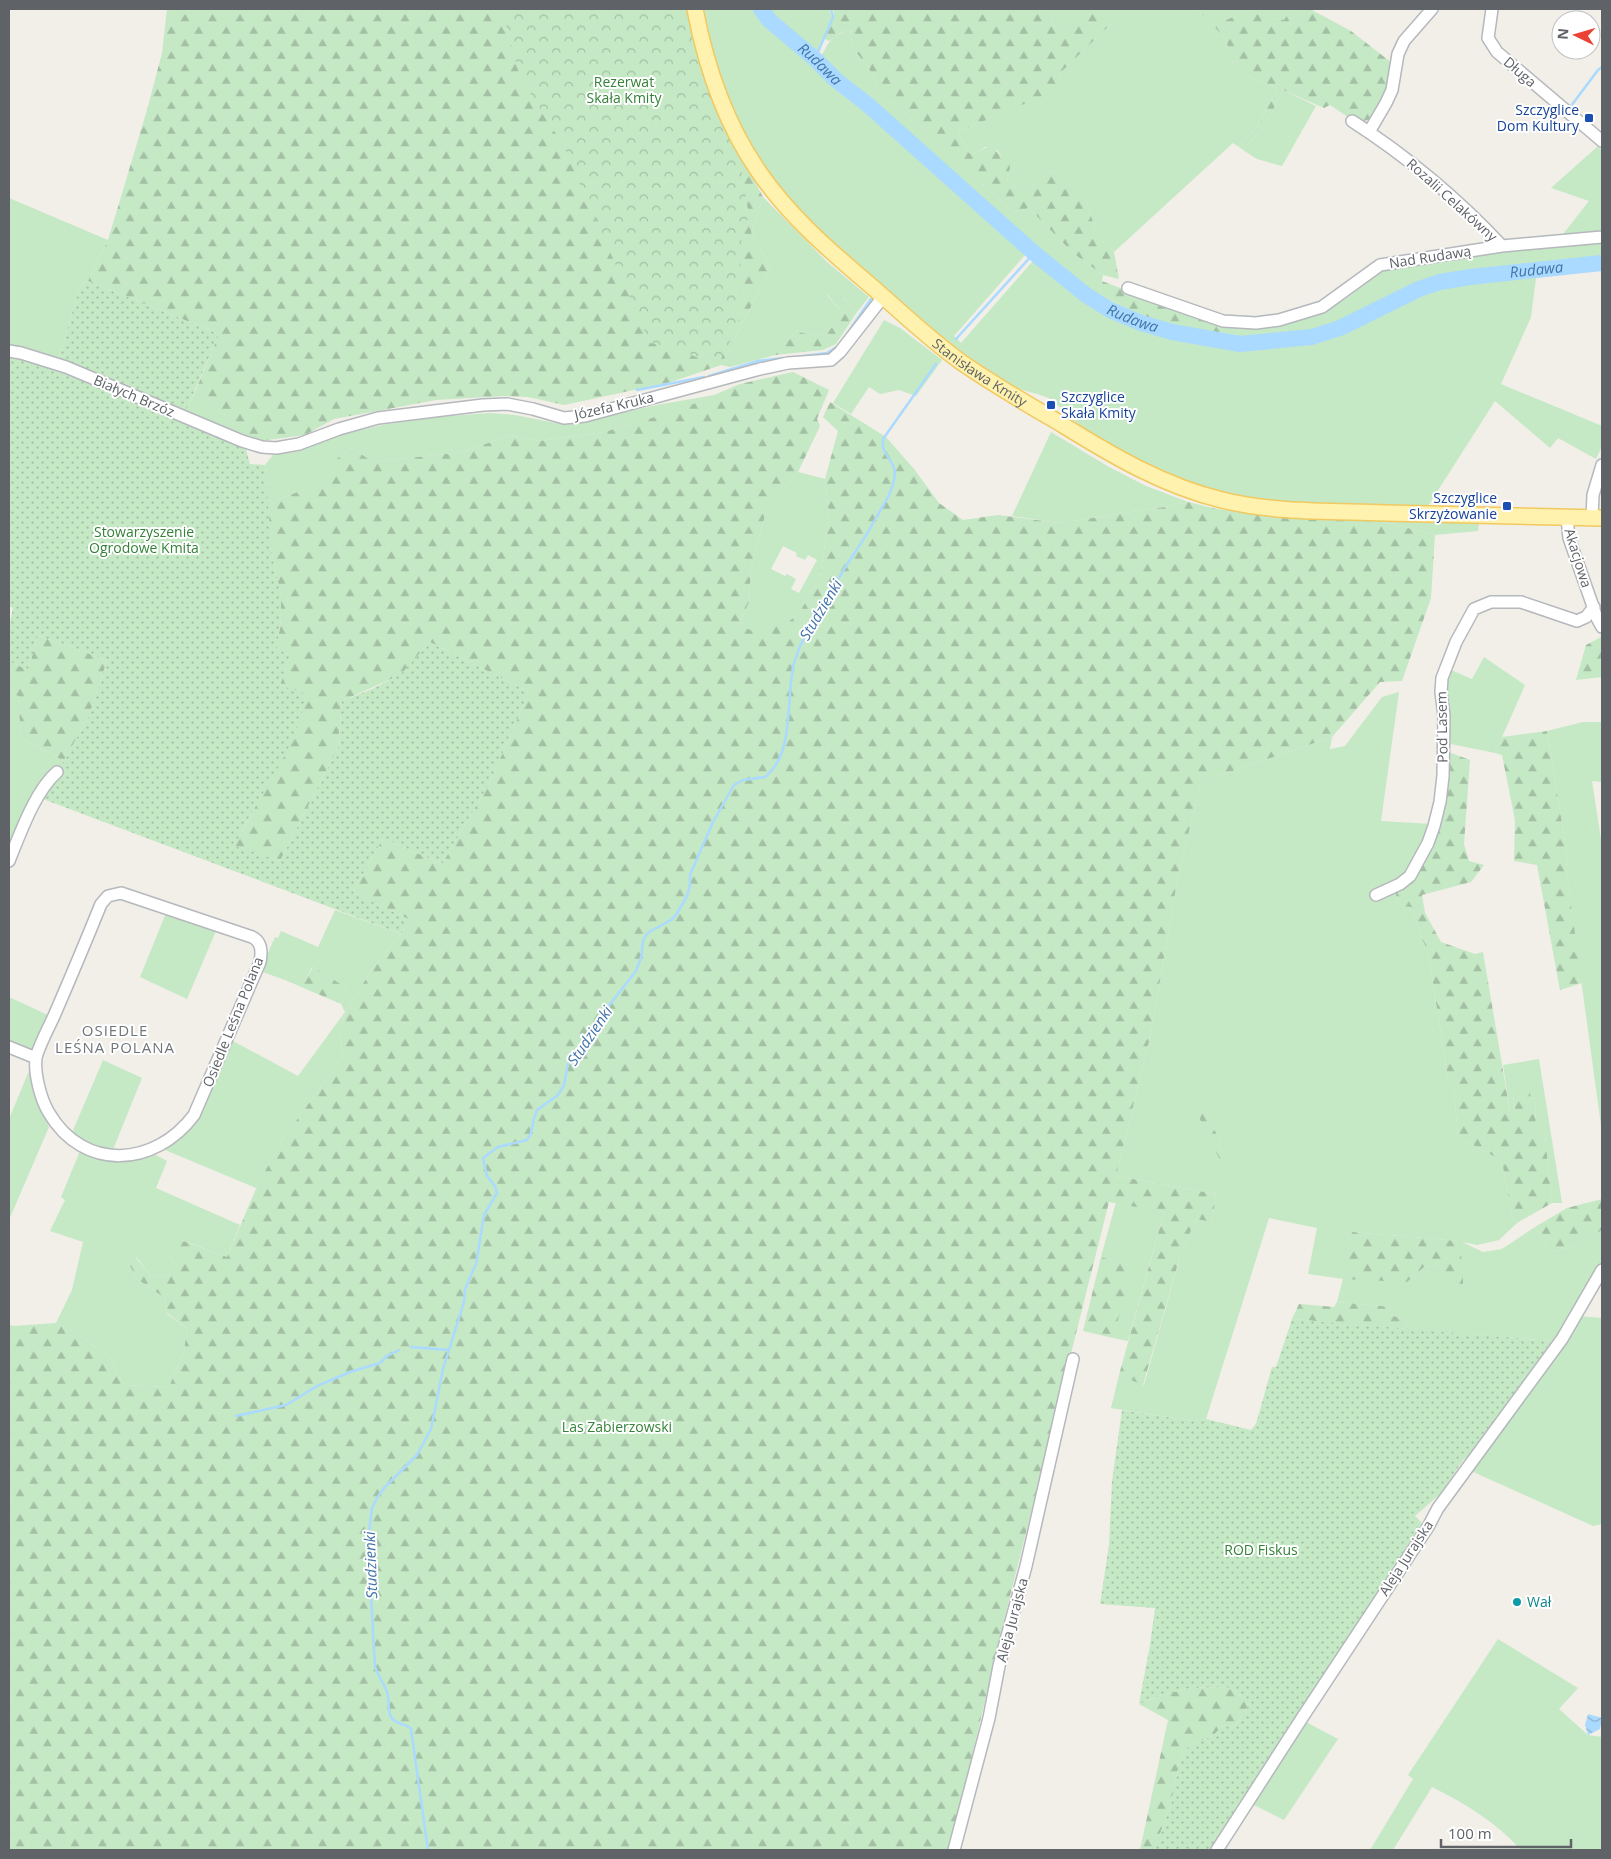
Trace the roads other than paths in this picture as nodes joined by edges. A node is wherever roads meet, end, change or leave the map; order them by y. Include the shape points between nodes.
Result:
1 (695, 9) edge
2 (1432, 9) edge
3 (1492, 9) edge
4 (1352, 121) dead end
5 (1368, 132) junction
6 (1602, 139) edge
7 (1602, 237) edge
8 (1502, 246) junction
9 (1128, 288) dead end
10 (883, 297) junction
11 (9, 351) edge
12 (258, 446) joint
13 (1602, 465) edge
14 (1566, 517) junction
15 (1597, 518) edge
16 (1594, 607) junction
17 (1602, 626) edge
18 (57, 772) dead end
19 (9, 861) edge
20 (1376, 895) dead end
21 (9, 1047) edge
22 (36, 1058) junction
23 (1602, 1270) edge
24 (1073, 1359) dead end
25 (954, 1850) edge
26 (1217, 1850) edge

1 - 10 main road, Stanisława Kmity via 717,90 731,124 757,170 799,221
2 - 5 street via 1404,41 1398,54 1392,90
3 - 6 street, Długa via 1488,38 1497,52
4 - 5 street, Rozalii Celakówny
5 - 8 street, Rozalii Celakówny via 1429,176
7 - 8 street, Nad Rudawą
8 - 9 street, Nad Rudawą via 1380,265 1322,307 1279,320 1256,323 1223,321
10 - 12 street, Józefa Kruka via 840,352 830,360 760,369 585,416 564,418 507,404 483,405 378,418 299,444 276,448
10 - 14 main road, Stanisława Kmity via 982,376 1113,455 1153,476 1190,490 1230,502 1283,509
11 - 12 street, Białych Brzóz via 66,367
13 - 15 street via 1592,495
14 - 15 main road, Stanisława Kmity
14 - 16 street, Akacjowa via 1569,538
16 - 17 street, Akacjowa
16 - 20 street, Pod Lasem via 1586,617 1577,621 1521,602 1491,602 1474,610 1456,642 1442,678 1442,776 1440,802 1431,834 1410,876
18 - 19 street via 48,780 24,824
21 - 22 street
22 - 22 street, Osiedle Leśna Polana via 101,904 108,896 125,894 252,937 259,943 260,962 199,1106 180,1132 162,1146 132,1155 114,1156 92,1151 69,1138 44,1106
23 - 26 street, Aleja Jurajska via 1562,1339 1438,1508
24 - 25 street, Aleja Jurajska via 1026,1566

